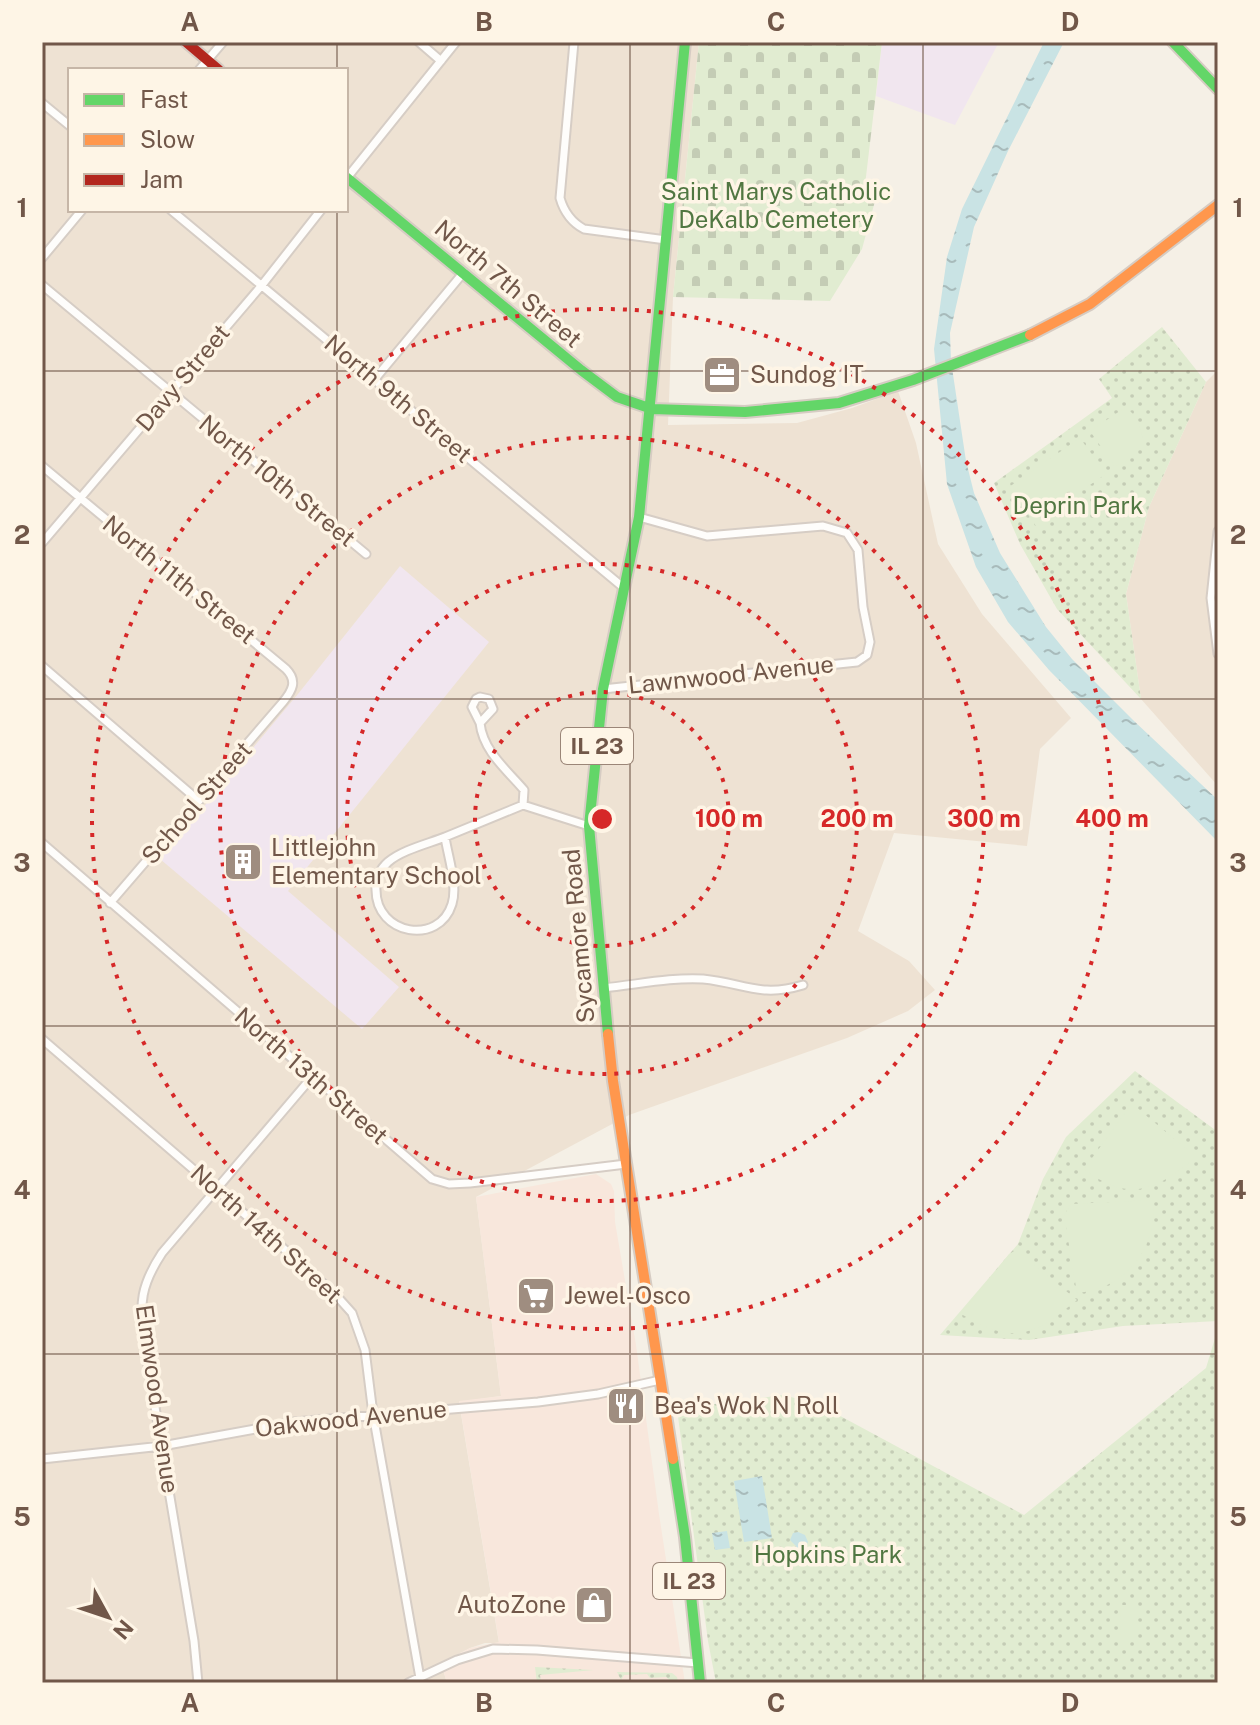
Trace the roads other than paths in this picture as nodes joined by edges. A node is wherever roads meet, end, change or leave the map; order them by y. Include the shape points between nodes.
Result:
1 (186, 42) edge
2 (223, 42) edge
3 (419, 42) edge
4 (456, 42) edge
5 (574, 42) edge
6 (685, 42) edge
7 (1173, 42) edge
8 (208, 60) junction
9 (441, 61) junction
10 (201, 68) edge
11 (217, 68) edge
12 (1218, 89) edge
13 (42, 103) edge
14 (68, 124) edge
15 (348, 176) edge
16 (348, 180) edge
17 (1218, 205) edge
18 (80, 212) edge
19 (173, 212) edge
20 (319, 212) edge
21 (666, 240) junction
22 (42, 258) edge
23 (464, 272) junction
24 (42, 285) edge
25 (262, 285) junction
26 (374, 380) junction
27 (170, 393) junction
28 (652, 409) junction
29 (42, 466) edge
30 (80, 499) junction
31 (639, 517) junction
32 (1218, 531) edge
33 (42, 543) edge
34 (366, 554) dead end
35 (625, 588) junction
36 (1218, 654) edge
37 (42, 666) edge
38 (603, 689) junction
39 (283, 702) joint
40 (480, 723) dead end
41 (199, 801) junction
42 (523, 805) junction
43 (589, 826) junction
44 (445, 837) junction
45 (42, 843) edge
46 (110, 903) junction
47 (803, 985) dead end
48 (603, 988) junction
49 (42, 1039) edge
50 (312, 1077) junction
51 (626, 1164) junction
52 (215, 1188) junction
53 (660, 1380) junction
54 (373, 1414) junction
55 (162, 1446) junction
56 (42, 1459) edge
57 (699, 1663) junction
58 (420, 1678) junction
59 (198, 1683) edge
60 (408, 1683) edge
61 (700, 1683) edge

1 - 8 main road
2 - 8 street
3 - 9 street
4 - 9 street
5 - 21 street via 560,198 564,210 584,229
6 - 21 main road, Sycamore Road / IL 23
7 - 12 main road
8 - 10 street
8 - 11 main road
9 - 15 street
13 - 14 street
16 - 23 main road, North 7th Street
17 - 28 main road, North 7th Street via 1090,304 967,361 839,403 731,412
18 - 22 street
19 - 25 street, North 9th Street
20 - 25 street, Davy Street
21 - 28 main road, Sycamore Road / IL 23
23 - 26 street
23 - 28 main road, North 7th Street via 617,397
24 - 27 street, North 10th Street
25 - 26 street, North 9th Street
25 - 27 street, Davy Street
26 - 35 street, North 9th Street
27 - 30 street, Davy Street
27 - 34 street, North 10th Street
28 - 31 main road, Sycamore Road / IL 23
29 - 30 street, North 11th Street
30 - 33 street, Davy Street
30 - 39 street, North 11th Street via 286,669 293,685
31 - 35 main road, Sycamore Road / IL 23
31 - 38 street, Lawnwood Avenue via 707,536 823,526 847,533 858,550 869,652 857,662
32 - 36 street via 1211,598
35 - 38 main road, Sycamore Road / IL 23
37 - 41 street
38 - 43 main road, Sycamore Road / IL 23
39 - 41 street, School Street
40 - 42 street via 487,746 524,790
41 - 46 street, School Street
42 - 43 street
42 - 44 street
43 - 48 main road, Sycamore Road / IL 23
44 - 44 street via 454,890 451,908 423,930 396,926 377,902 381,871 398,856
45 - 46 street, North 13th Street
46 - 50 street, North 13th Street
47 - 48 street via 762,992 688,979
48 - 51 main road, Sycamore Road / IL 23
49 - 52 street, North 14th Street
50 - 51 street, North 13th Street via 422,1172 441,1182
50 - 52 street, Elmwood Avenue
51 - 53 main road, Sycamore Road / IL 23
52 - 54 street, North 14th Street via 352,1313 365,1350
52 - 55 street, Elmwood Avenue via 162,1253 142,1294 140,1314
53 - 54 street, Oakwood Avenue via 538,1402
53 - 57 main road, Sycamore Road / IL 23
54 - 55 street, Oakwood Avenue
54 - 58 street, North 14th Street
55 - 56 street, Oakwood Avenue
55 - 59 street, Elmwood Avenue
57 - 58 street via 493,1649
57 - 61 main road, Sycamore Road / IL 23
58 - 60 street

